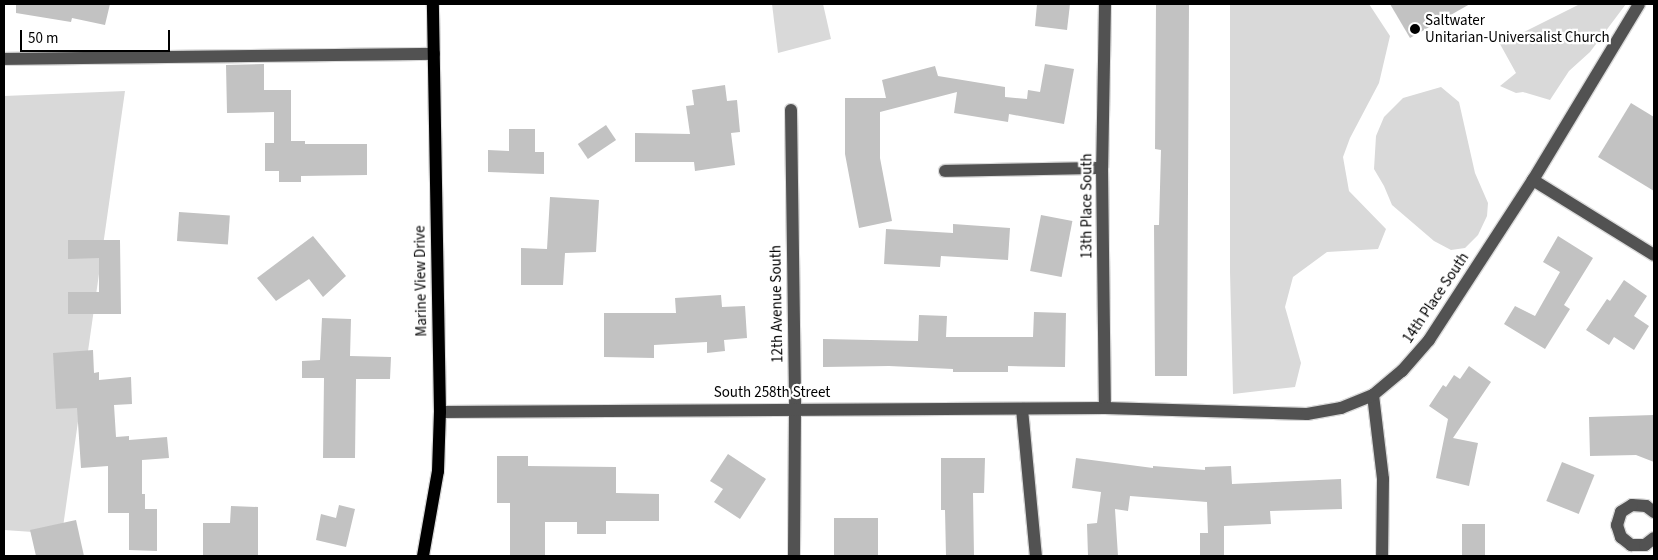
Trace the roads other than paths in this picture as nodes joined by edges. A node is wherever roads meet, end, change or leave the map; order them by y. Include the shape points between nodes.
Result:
1 (433, 4) edge
2 (1105, 4) edge
3 (1639, 4) edge
4 (434, 54) junction
5 (4, 59) edge
6 (791, 110) dead end
7 (1102, 168) junction
8 (945, 170) dead end
9 (1533, 180) junction
10 (1654, 255) edge
11 (1374, 395) junction
12 (1106, 408) junction
13 (795, 409) junction
14 (1022, 409) junction
15 (440, 412) junction
16 (1654, 512) edge
17 (1654, 538) edge
18 (1638, 551) edge
19 (423, 556) edge
20 (794, 556) edge
21 (1036, 556) edge
22 (1382, 556) edge

1 - 4 main road, Marine View Drive
2 - 7 street, 13th Place South
3 - 9 street, 14th Place South
4 - 5 street
4 - 15 main road, Marine View Drive
6 - 13 street, 12th Avenue South
7 - 8 street
7 - 12 street, 13th Place South
9 - 10 street
9 - 11 street, 14th Place South via 1429,340 1402,371
11 - 12 street, 14th Place South via 1341,408 1307,414
11 - 22 street via 1383,479
12 - 14 street, South 258th Street
13 - 14 street, South 258th Street
13 - 15 street, South 258th Street
13 - 20 street, 12th Avenue South
14 - 21 street
15 - 19 main road, Marine View Drive via 438,471
16 - 18 street via 1646,506 1632,505 1618,518 1621,537
17 - 18 street

